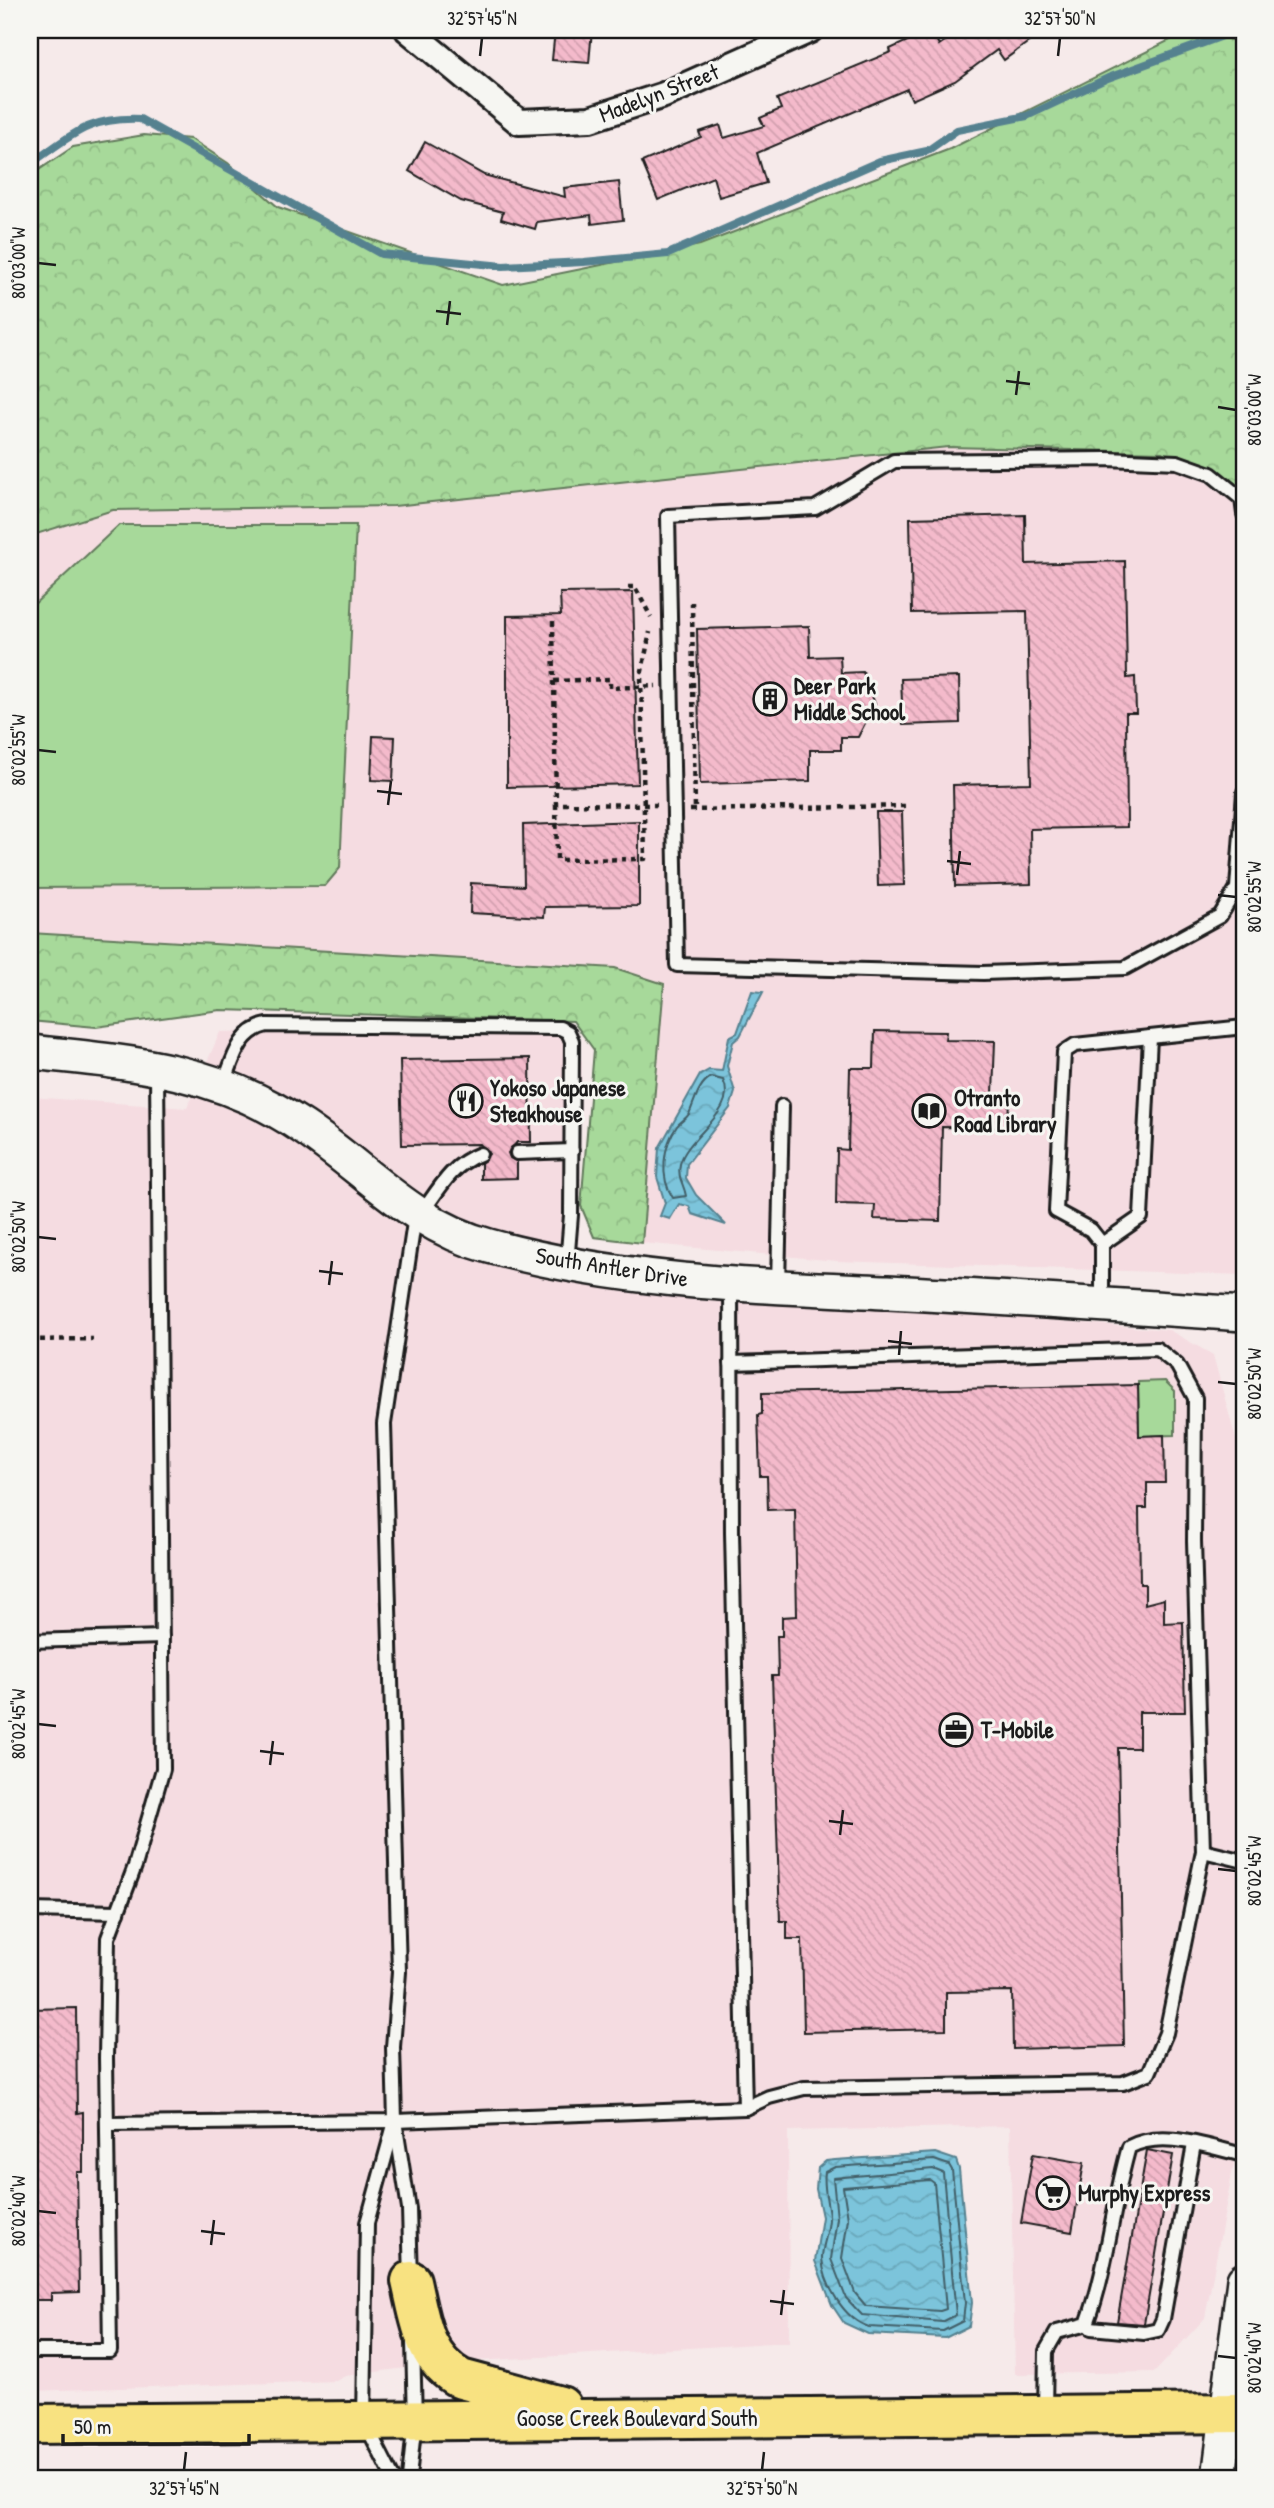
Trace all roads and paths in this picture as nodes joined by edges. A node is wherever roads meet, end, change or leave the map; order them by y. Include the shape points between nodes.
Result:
1 (408, 30) edge
2 (810, 30) edge
3 (1244, 514) edge
4 (628, 587) dead end
5 (692, 602) dead end
6 (693, 685) dead end
7 (1244, 792) edge
8 (555, 804) dead end
9 (1240, 888) edge
10 (1244, 1027) edge
11 (1150, 1037) junction
12 (30, 1052) edge
13 (157, 1067) junction
14 (223, 1086) junction
15 (782, 1106) dead end
16 (572, 1151) junction
17 (517, 1153) dead end
18 (481, 1154) dead end
19 (417, 1215) junction
20 (1101, 1244) junction
21 (567, 1264) junction
22 (731, 1284) junction
23 (778, 1287) junction
24 (1101, 1305) junction
25 (1244, 1314) edge
26 (93, 1339) dead end
27 (30, 1340) edge
28 (731, 1363) junction
29 (162, 1637) junction
30 (30, 1642) edge
31 (1203, 1851) junction
32 (1244, 1861) edge
33 (30, 1910) edge
34 (118, 1912) junction
35 (745, 2108) junction
36 (396, 2121) junction
37 (107, 2124) junction
38 (1195, 2144) junction
39 (1244, 2155) edge
40 (1244, 2280) edge
41 (411, 2281) junction
42 (1087, 2324) junction
43 (30, 2351) edge
44 (1236, 2413) edge
45 (1045, 2415) junction
46 (607, 2419) junction
47 (415, 2420) junction
48 (364, 2421) junction
49 (30, 2424) edge
50 (393, 2478) edge
51 (409, 2478) edge
52 (1219, 2478) edge

1 - 2 street, Madelyn Street via 519,122 590,119 664,95
3 - 9 lane via 1242,499 1211,474 1177,462 1107,459 894,461 815,508 668,516 677,965 983,973 1125,968 1220,916
4 - 8 path via 640,593 652,621 641,676 645,859 557,860
5 - 6 path
7 - 9 lane
10 - 11 lane
11 - 20 lane via 1141,1217
11 - 20 lane via 1075,1045 1064,1052 1056,1211 1091,1230
12 - 13 street, South Antler Drive
13 - 14 street, South Antler Drive
13 - 29 lane
14 - 16 lane via 241,1041 253,1028 267,1025 560,1028 572,1041
14 - 19 street, South Antler Drive via 303,1126
15 - 23 lane
16 - 17 lane
16 - 21 lane
18 - 19 lane via 450,1171
19 - 21 street, South Antler Drive via 486,1246
19 - 36 lane via 384,1424 399,1972 393,2047
20 - 24 lane
21 - 22 street, South Antler Drive
22 - 23 street, South Antler Drive
22 - 28 lane
23 - 24 street, South Antler Drive
24 - 25 street, South Antler Drive
26 - 27 path
28 - 31 lane via 1157,1349 1177,1365 1195,1398 1194,1541
28 - 35 lane
29 - 30 lane
29 - 34 lane via 163,1769
31 - 32 lane
31 - 35 lane via 1166,2034 1149,2073 1123,2082 804,2088
33 - 34 lane
34 - 37 lane via 108,1938
35 - 36 lane
36 - 37 lane
36 - 41 lane via 409,2209
36 - 48 lane via 367,2223
37 - 43 lane via 110,2351
38 - 39 lane
38 - 42 lane via 1143,2139 1129,2147 1098,2295
38 - 42 lane via 1158,2330 1144,2333
40 - 44 street
41 - 46 highway via 427,2345 446,2371
41 - 47 lane
42 - 45 lane via 1057,2332 1046,2351
44 - 45 highway, Goose Creek Boulevard South
44 - 52 street
45 - 46 highway, Goose Creek Boulevard South
46 - 47 highway, Goose Creek Boulevard South
47 - 48 highway, Goose Creek Boulevard South
47 - 51 lane
48 - 49 highway, Goose Creek Boulevard South
48 - 50 lane

